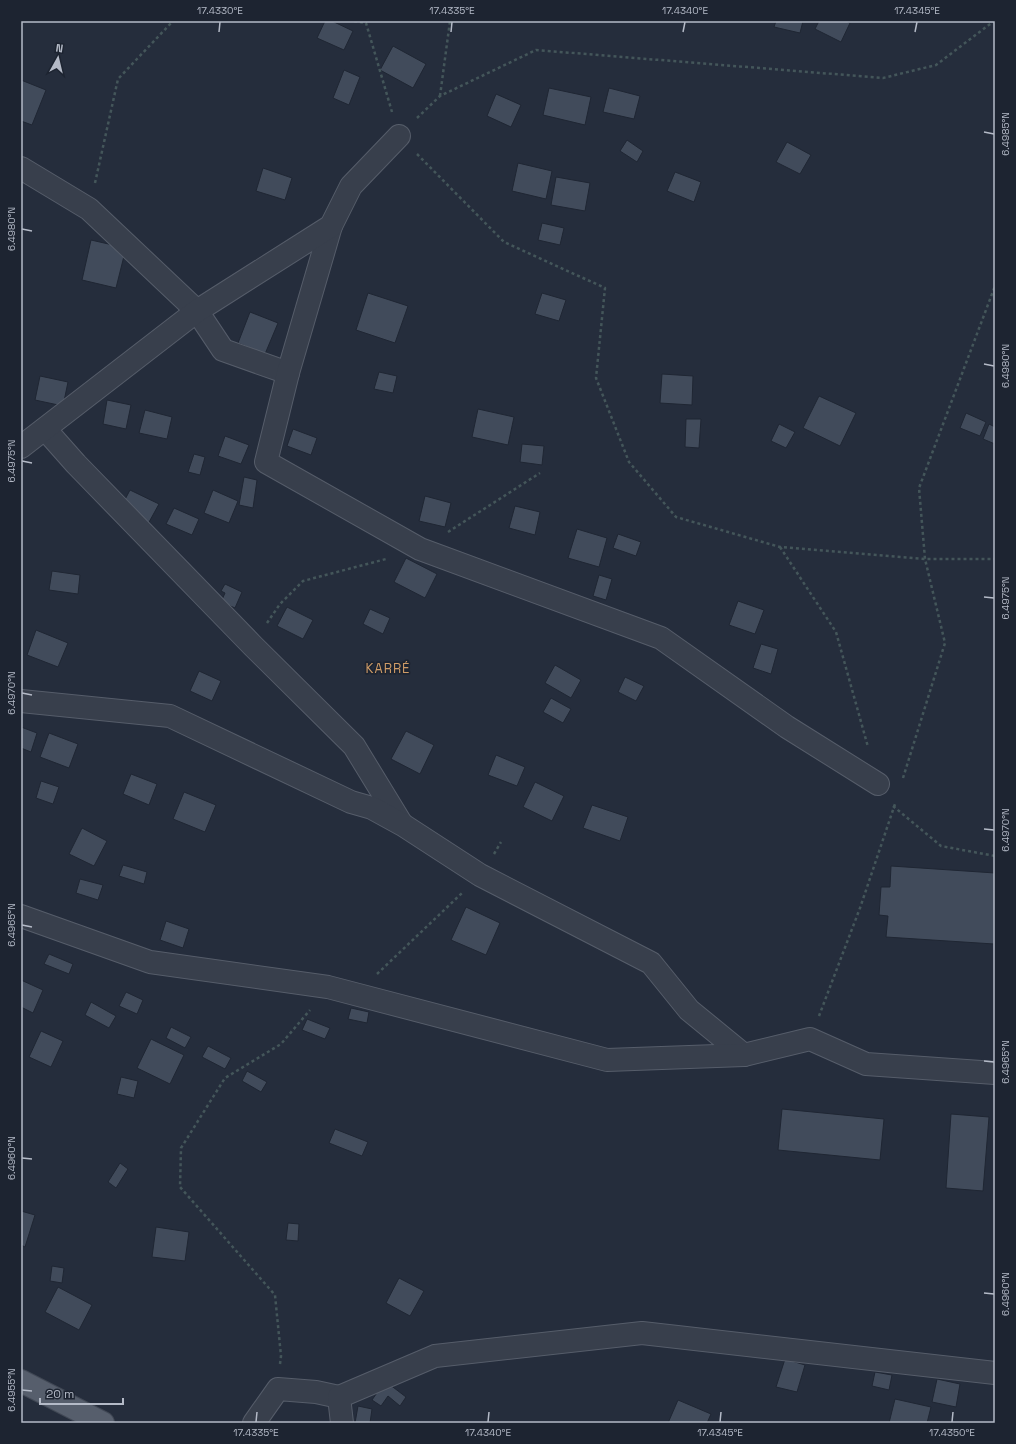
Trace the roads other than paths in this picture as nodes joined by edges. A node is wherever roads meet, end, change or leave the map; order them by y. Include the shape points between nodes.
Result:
1 (399, 136) road end
2 (21, 168) edge
3 (331, 226) junction
4 (198, 310) junction
5 (288, 373) junction
6 (45, 429) junction
7 (21, 448) edge
8 (21, 702) edge
9 (878, 784) road end
10 (403, 825) junction
11 (21, 916) edge
12 (744, 1055) junction
13 (995, 1073) edge
14 (995, 1373) edge
15 (21, 1381) edge
16 (339, 1397) junction
17 (103, 1423) edge
18 (254, 1423) edge
19 (342, 1423) edge

1 - 3 street via 352,186
2 - 4 street via 89,209
3 - 4 street
3 - 5 street
4 - 5 street via 224,350
4 - 6 street
5 - 9 street via 266,462 420,549 661,638 787,727
6 - 7 street
6 - 10 street via 81,470 354,746
8 - 10 street via 170,716 351,802 372,808
10 - 12 street via 480,875 651,963 689,1010
11 - 12 street via 150,962 328,988 608,1060
12 - 13 street via 810,1038 866,1064
14 - 16 street via 642,1333 435,1356
15 - 17 main road
16 - 18 street via 278,1389
16 - 19 street

